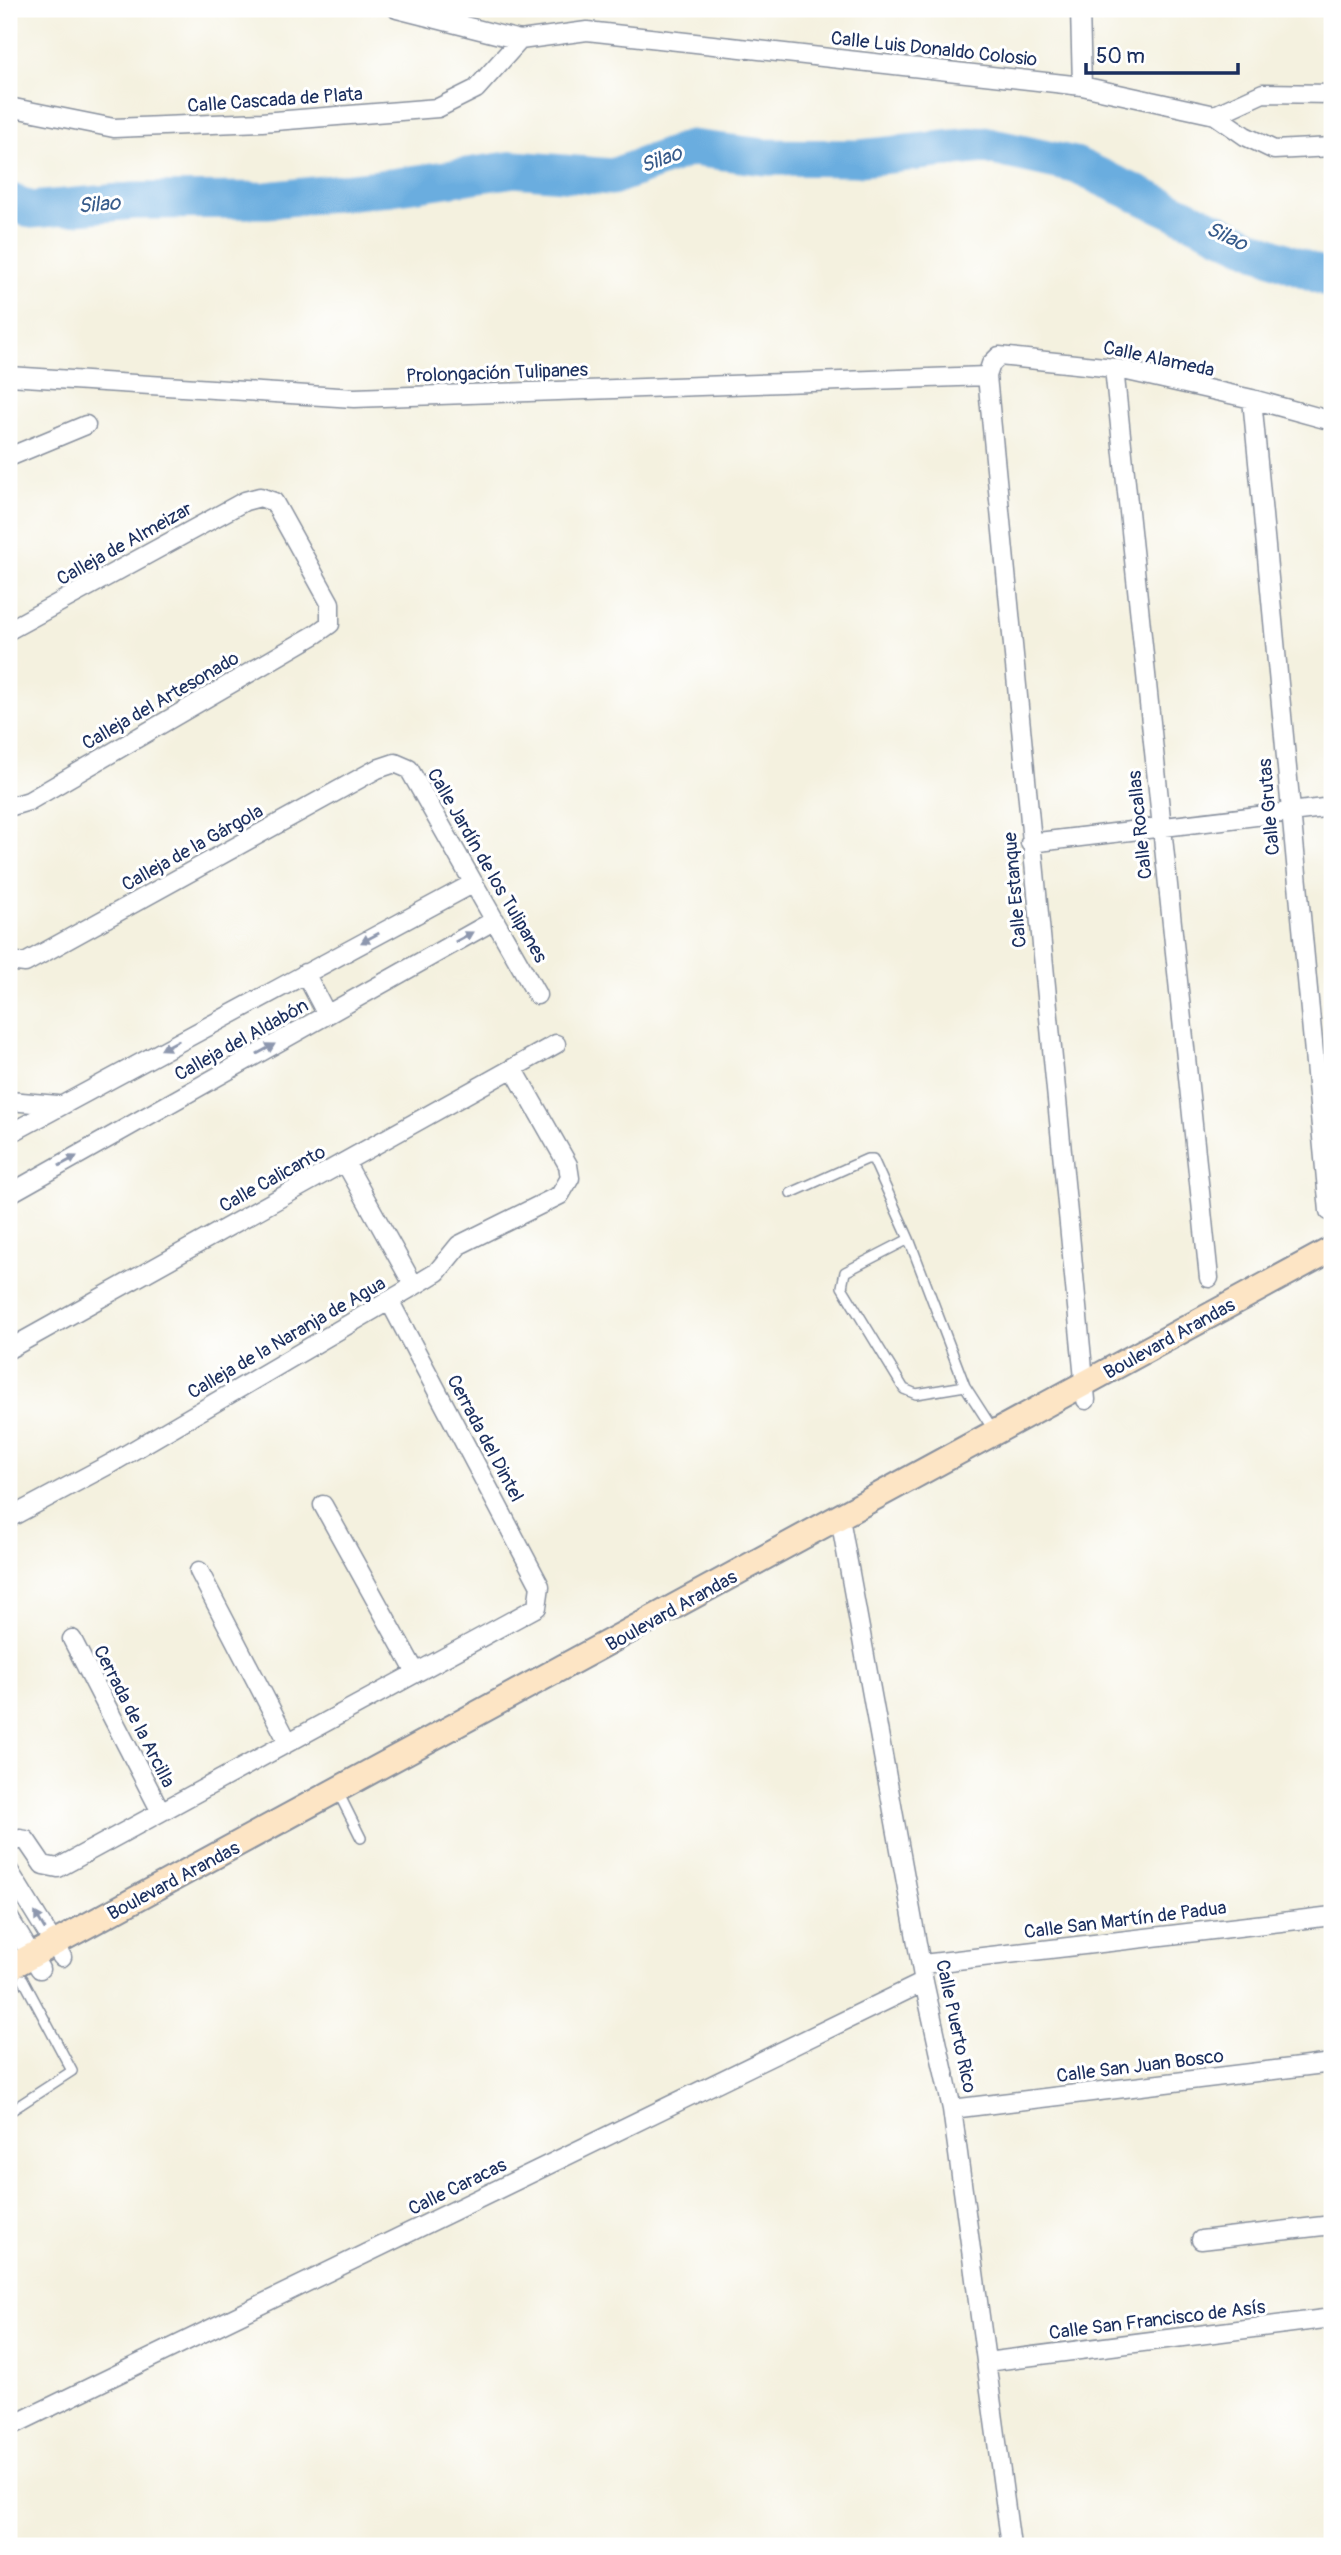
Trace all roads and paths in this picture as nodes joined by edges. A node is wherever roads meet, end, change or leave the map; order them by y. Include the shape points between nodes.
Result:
1 (397, 9) edge
2 (1080, 9) edge
3 (520, 40) junction
4 (1082, 86) junction
5 (1332, 94) edge
6 (9, 107) edge
7 (1215, 115) junction
8 (1332, 147) edge
9 (1114, 368) junction
10 (9, 376) edge
11 (987, 376) junction
12 (1252, 399) junction
13 (1332, 421) edge
14 (86, 425) dead end
15 (9, 457) edge
16 (260, 497) joint
17 (9, 630) edge
18 (395, 763) joint
19 (9, 807) edge
20 (1332, 807) edge
21 (1289, 812) junction
22 (1161, 829) junction
23 (1030, 843) junction
24 (474, 883) junction
25 (495, 920) junction
26 (9, 961) edge
27 (305, 973) junction
28 (537, 995) dead end
29 (327, 1015) junction
30 (556, 1044) dead end
31 (513, 1068) junction
32 (9, 1101) edge
33 (58, 1105) junction
34 (9, 1134) edge
35 (345, 1162) junction
36 (791, 1193) dead end
37 (9, 1194) edge
38 (1329, 1211) dead end
39 (909, 1239) junction
40 (1332, 1249) edge
41 (1332, 1268) edge
42 (1209, 1278) dead end
43 (414, 1286) junction
44 (389, 1300) junction
45 (9, 1349) edge
46 (965, 1386) junction
47 (1085, 1392) junction
48 (995, 1433) junction
49 (323, 1505) dead end
50 (9, 1518) edge
51 (841, 1525) junction
52 (199, 1571) dead end
53 (72, 1639) dead end
54 (416, 1673) junction
55 (288, 1742) junction
56 (341, 1797) junction
57 (161, 1812) junction
58 (361, 1838) dead end
59 (9, 1844) edge
60 (9, 1871) edge
61 (1332, 1916) edge
62 (9, 1918) edge
63 (33, 1966) edge
64 (923, 1973) junction
65 (1332, 2063) edge
66 (953, 2109) junction
67 (9, 2112) edge
68 (1332, 2225) edge
69 (1200, 2240) dead end
70 (1332, 2318) edge
71 (986, 2362) junction
72 (9, 2427) edge
73 (1011, 2546) edge

1 - 3 street
2 - 4 street
3 - 4 street, Calle Luis Donaldo Colosio via 587,31
3 - 6 street, Calle Cascada de Plata via 476,89 438,108 114,128
4 - 7 street, Calle Luis Donaldo Colosio
5 - 7 street via 1263,93
7 - 8 street, Calle Luis Donaldo Colosio via 1274,150
9 - 11 street, Calle Alameda via 999,356
9 - 12 street, Calle Alameda
9 - 22 street, Calle Rocallas
10 - 11 street, Prolongación Tulipanes via 354,398
11 - 23 street, Calle Estanque
12 - 13 street, Calle Alameda
12 - 21 street, Calle Grutas
14 - 15 street
16 - 17 street, Calleja de Almeizar
16 - 19 street, Calleja del Artesonado via 274,502 330,603 330,624 29,801
18 - 24 street, Calle Jardín de los Tulipanes via 409,769
18 - 26 street, Calleja de la Gárgola via 25,963
20 - 21 street
21 - 22 street
21 - 38 street, Calle Grutas
22 - 23 street
22 - 42 street, Calle Rocallas
23 - 47 street, Calle Estanque
24 - 25 street, Calle Jardín de los Tulipanes
24 -> 27 street, Calleja del Aldabón
25 - 28 street, Calle Jardín de los Tulipanes
29 -> 25 street, Calleja del Aldabón
27 - 29 street
27 -> 33 street, Calleja del Aldabón
37 -> 29 street, Calleja del Aldabón
30 - 31 street, Calle Calicanto
31 - 35 street, Calle Calicanto
31 - 43 street, Calleja de la Naranja de Agua via 568,1166 570,1178 561,1195 459,1245 437,1272
32 - 33 street
33 - 34 street, Calleja del Aldabón
35 - 43 street
35 - 45 street, Calle Calicanto
36 - 39 lane via 873,1159
39 - 46 lane
39 - 46 lane via 845,1272 842,1287 904,1389 916,1394
40 - 47 main road, Boulevard Arandas
41 - 47 main road, Boulevard Arandas
43 - 44 street, Calleja de la Naranja de Agua
44 - 50 street, Calleja de la Naranja de Agua
44 - 54 street, Cerrada del Dintel via 540,1587 541,1597 537,1608
46 - 48 lane
47 - 48 main road, Boulevard Arandas
47 - 51 main road, Boulevard Arandas
48 - 51 main road, Boulevard Arandas
49 - 54 street
51 - 56 main road, Boulevard Arandas
51 - 64 street, Calle Puerto Rico
52 - 55 street
53 - 57 street, Cerrada de la Arcilla
54 - 55 street
55 - 57 street
56 - 58 lane
56 - 63 main road, Boulevard Arandas
57 - 59 street via 58,1868 43,1866 26,1840
63 -> 60 street
61 - 64 street, Calle San Martín de Padua
62 - 63 street
63 - 67 lane via 72,2071
64 - 66 street, Calle Puerto Rico
64 - 72 street, Calle Caracas
65 - 66 street, Calle San Juan Bosco
66 - 71 street, Calle Puerto Rico
68 - 69 street
70 - 71 street, Calle San Francisco de Asís
71 - 73 street, Calle Puerto Rico

